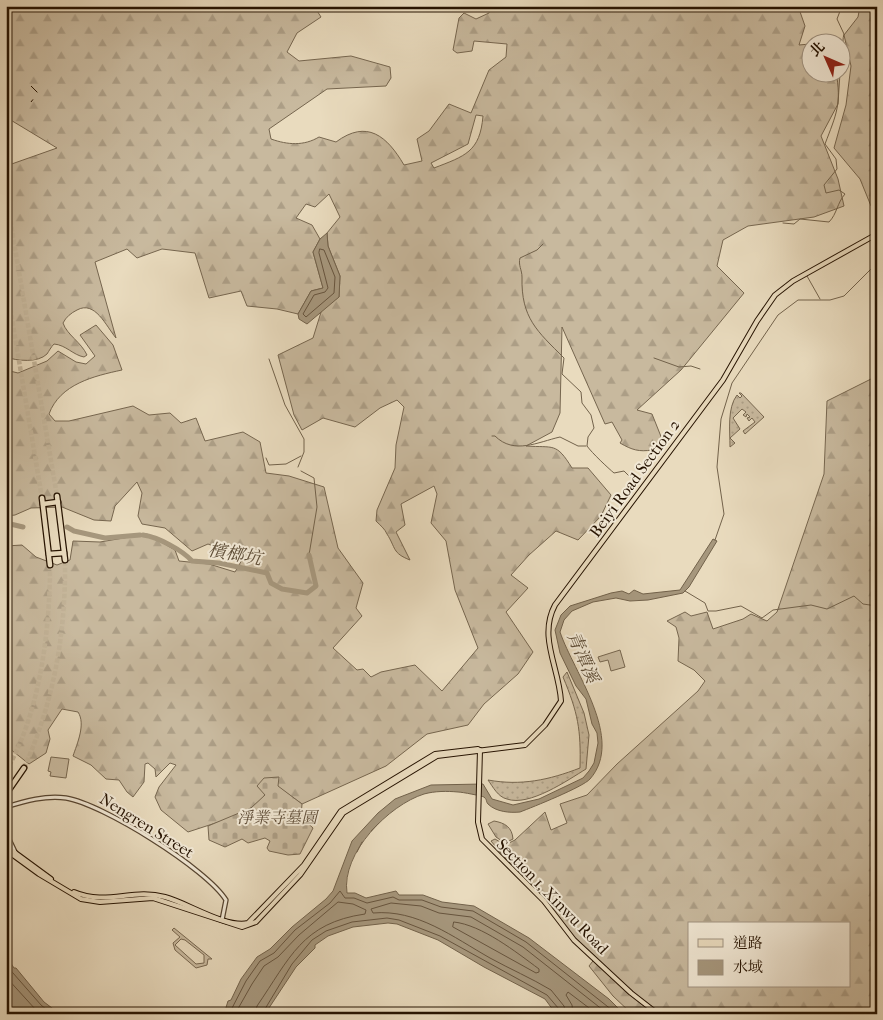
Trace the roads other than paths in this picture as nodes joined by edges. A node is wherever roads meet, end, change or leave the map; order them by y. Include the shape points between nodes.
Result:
1 (877, 234) edge
2 (57, 496) tunnel mouth
3 (42, 498) tunnel mouth
4 (58, 502) junction
5 (42, 504) junction
6 (64, 553) junction
7 (49, 554) junction
8 (65, 560) tunnel mouth
9 (50, 565) tunnel mouth
10 (480, 750) junction
11 (24, 768) tunnel mouth
12 (6, 782) edge
13 (12, 786) junction
14 (6, 794) edge
15 (6, 807) edge
16 (6, 833) edge
17 (6, 846) edge
18 (6, 850) edge
19 (16, 854) junction
20 (222, 920) junction
21 (658, 1014) edge

1 - 10 main road, Beiyi Road Section 2 via 793,281 771,299 723,380 550,614 547,632 560,696 558,708 525,745
2 - 4 highway
3 - 5 highway
4 - 5 highway
4 - 6 highway
5 - 7 highway
6 - 7 highway
6 - 8 highway
7 - 9 highway
10 - 20 main road, Beiyi Road Section 2 via 473,748 435,754 349,805 334,819 304,865 252,921 236,924
10 - 21 main road, Section 1, Xinwu Road via 479,826 487,845 514,868 574,940
11 - 13 highway
12 - 13 highway
13 - 14 highway
15 - 20 street, Nengren Street via 49,797 69,798 96,807 190,866 205,879 225,898
16 - 19 street
17 - 19 main road
18 - 20 main road via 81,899 100,902 153,898
19 - 20 main road via 59,884 90,898 164,897

